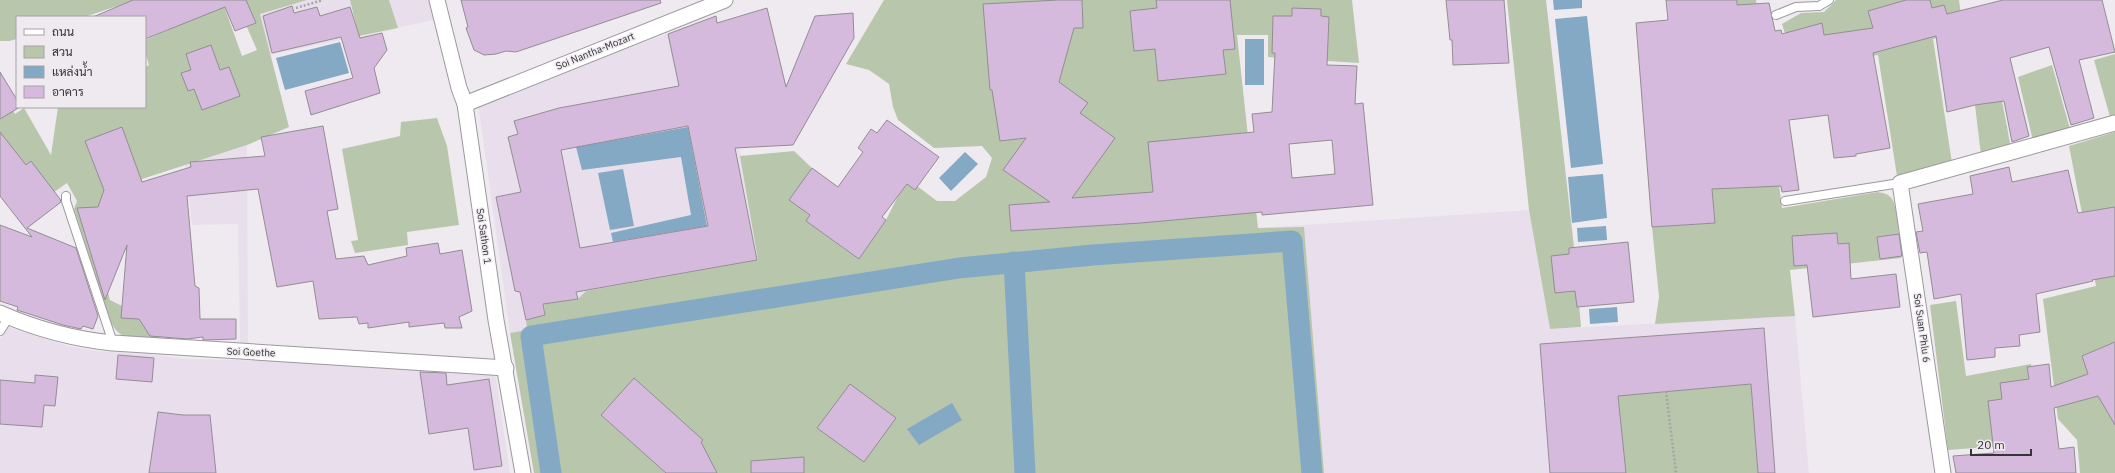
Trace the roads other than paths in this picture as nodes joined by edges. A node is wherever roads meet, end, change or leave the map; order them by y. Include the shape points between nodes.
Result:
1 (437, 0) edge
2 (725, 0) edge
3 (1829, 0) edge
4 (1776, 14) dead end
5 (465, 104) junction
6 (2115, 123) edge
7 (1900, 182) junction
8 (66, 196) dead end
9 (1785, 201) dead end
10 (5, 315) edge
11 (0, 331) edge
12 (113, 343) junction
13 (506, 368) junction
14 (523, 473) edge
15 (1943, 473) edge

1 - 5 street, Soi Sathon 1
2 - 5 street, Soi Nantha-Mozart
3 - 4 lane via 1819,6 1796,7
5 - 13 street, Soi Sathon 1 via 496,320
6 - 7 street
7 - 9 lane
7 - 15 street, Soi Suan Phlu 6
8 - 12 lane
10 - 11 lane
10 - 12 street, Soi Goethe via 81,340
12 - 13 street, Soi Goethe
13 - 14 street, Soi Sathon 1

